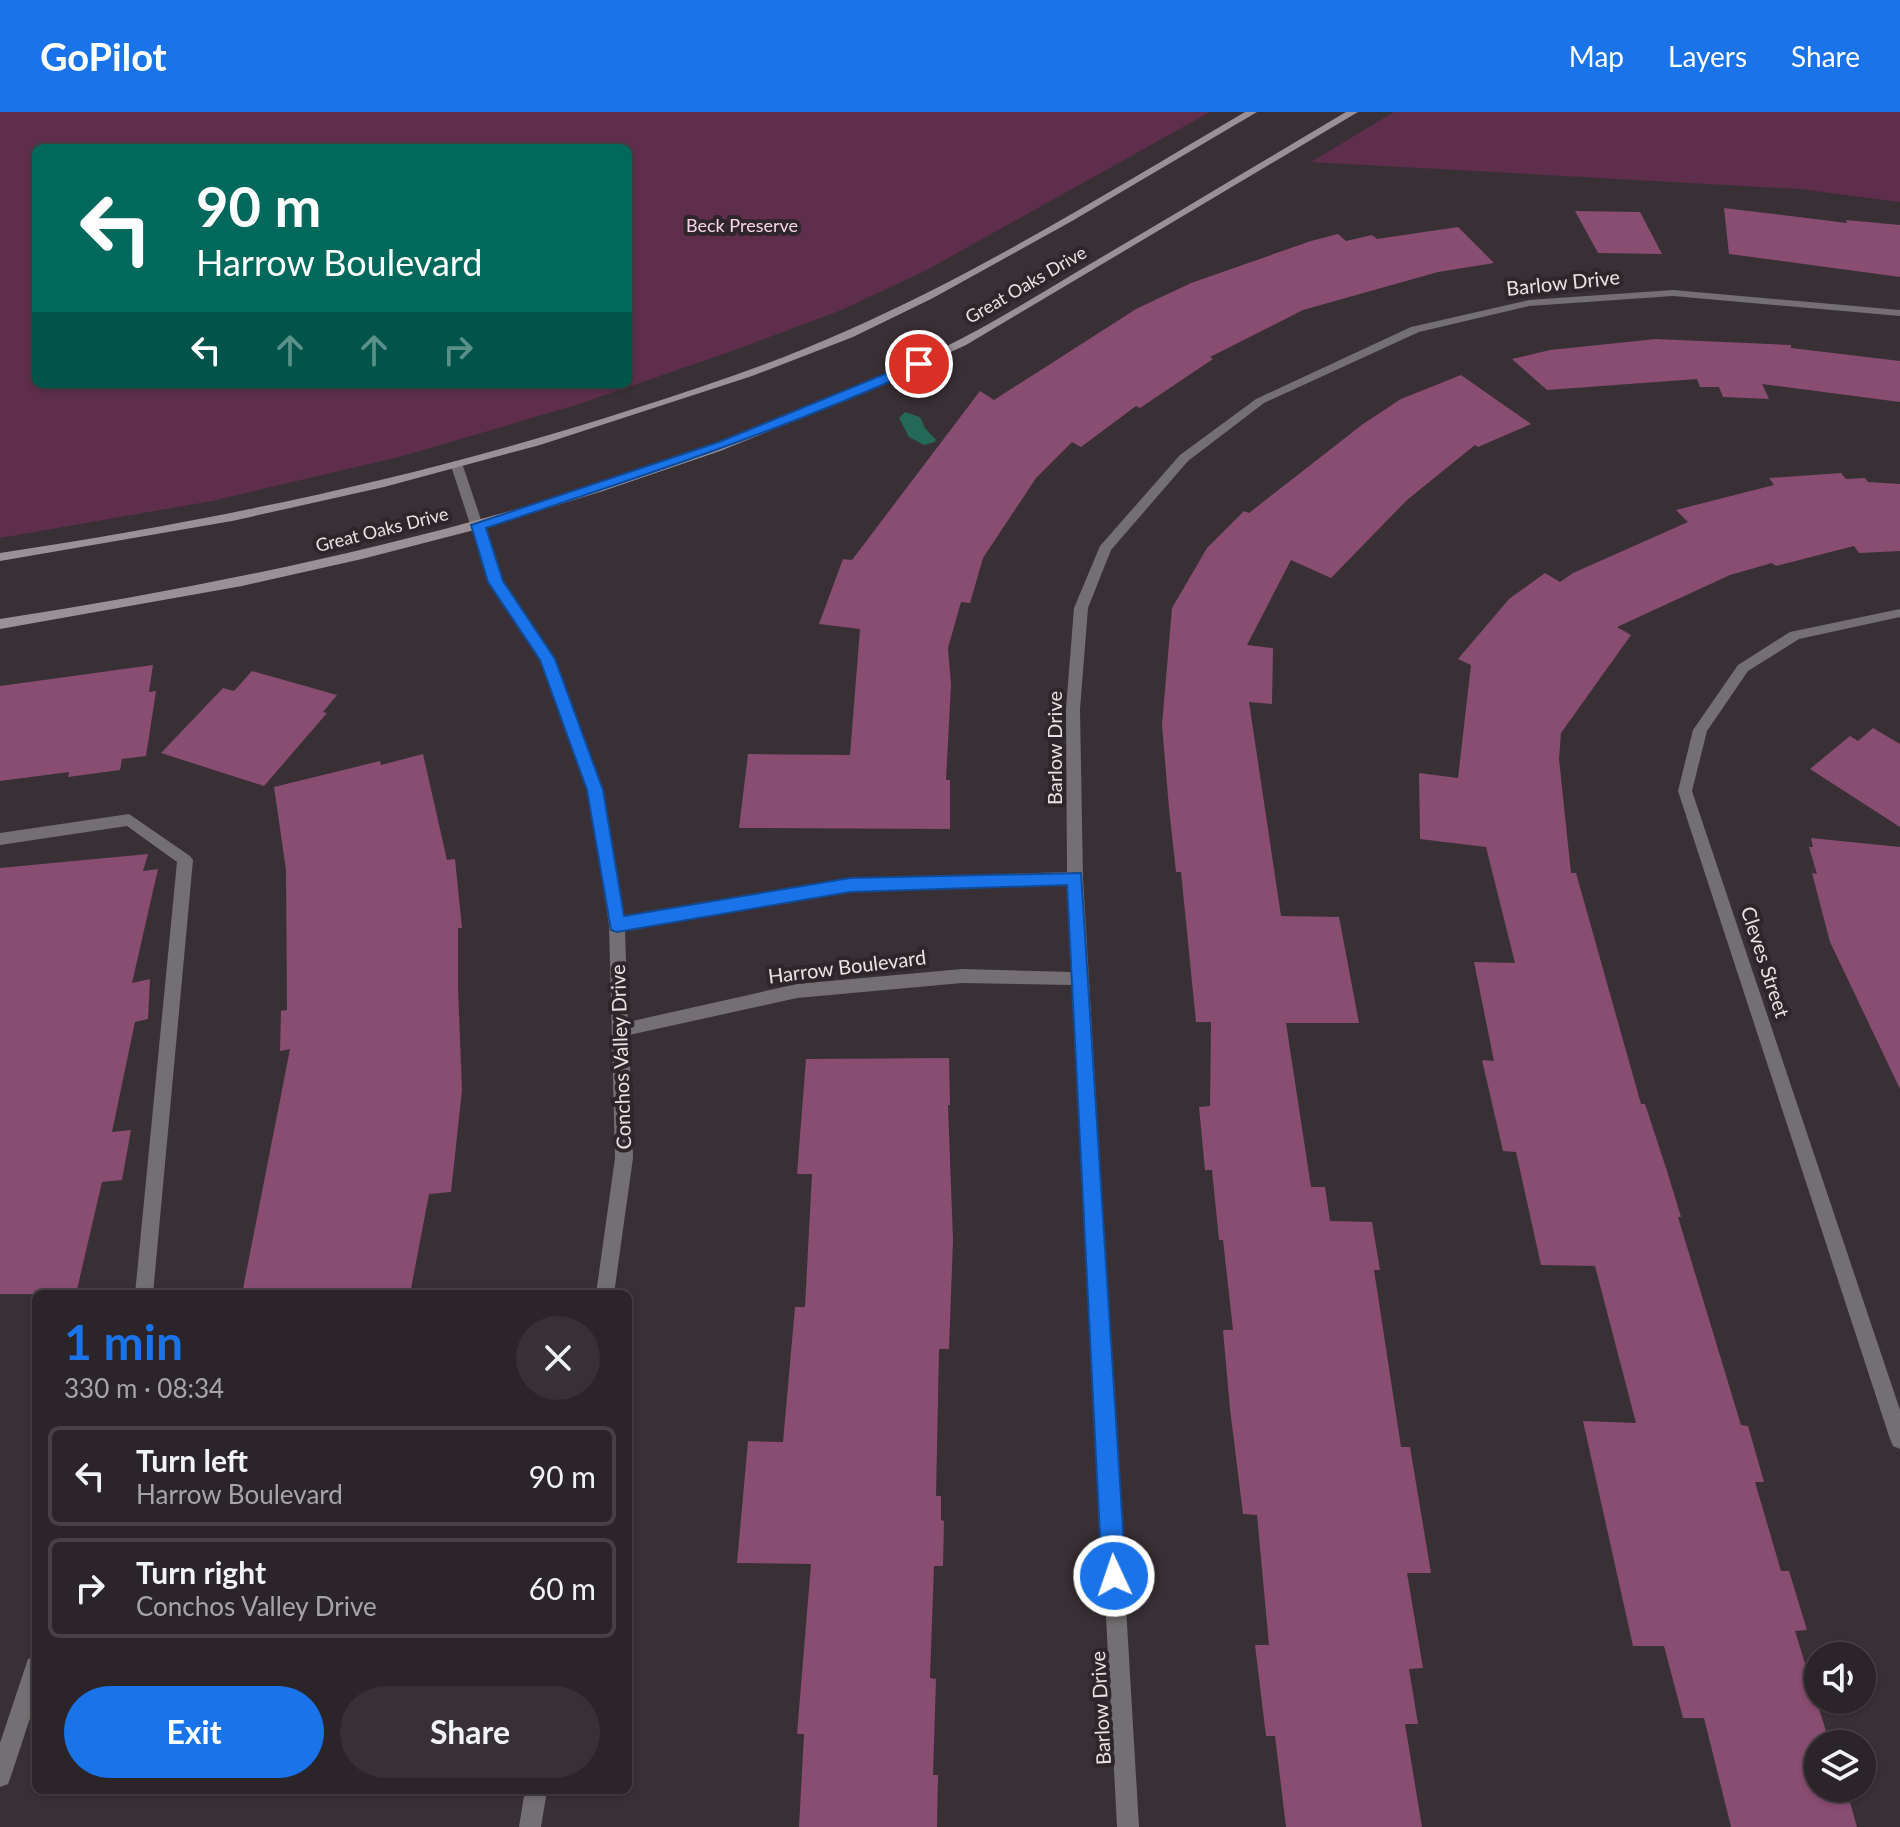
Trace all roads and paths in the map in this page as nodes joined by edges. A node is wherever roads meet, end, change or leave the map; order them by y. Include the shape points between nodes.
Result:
1 (1252, 112) edge
2 (1353, 112) edge
3 (1900, 313) edge
4 (457, 466) junction
5 (478, 525) junction
6 (0, 557) edge
7 (1900, 613) edge
8 (0, 624) edge
9 (0, 839) edge
10 (1075, 878) junction
11 (617, 925) junction
12 (1081, 979) junction
13 (621, 1030) junction
14 (144, 1290) edge
15 (606, 1290) edge
16 (1900, 1439) edge
17 (32, 1679) edge
18 (0, 1776) edge
19 (535, 1794) edge
20 (530, 1827) edge
21 (1128, 1827) edge

1 - 4 street, Great Oaks Drive via 991,263 867,325 729,382
2 - 5 street, Great Oaks Drive via 945,352 724,445
3 - 10 street, Barlow Drive via 1673,293 1529,303 1415,329 1260,401 1184,458 1105,549 1081,608 1073,709
4 - 5 street, Conchos Valley Drive
4 - 6 street, Great Oaks Drive via 234,518
5 - 8 street, Great Oaks Drive via 131,604
5 - 11 street, Conchos Valley Drive via 496,582 547,659 595,790
7 - 16 street, Cleves Street via 1795,635 1743,668 1700,730 1685,791
9 - 14 street via 129,820 185,860
10 - 11 street via 850,885
10 - 12 street, Barlow Drive
11 - 13 street, Conchos Valley Drive
12 - 13 street, Harrow Boulevard via 962,976 797,991
12 - 21 street, Barlow Drive
13 - 15 street, Conchos Valley Drive via 624,1158
17 - 18 street
19 - 20 street

